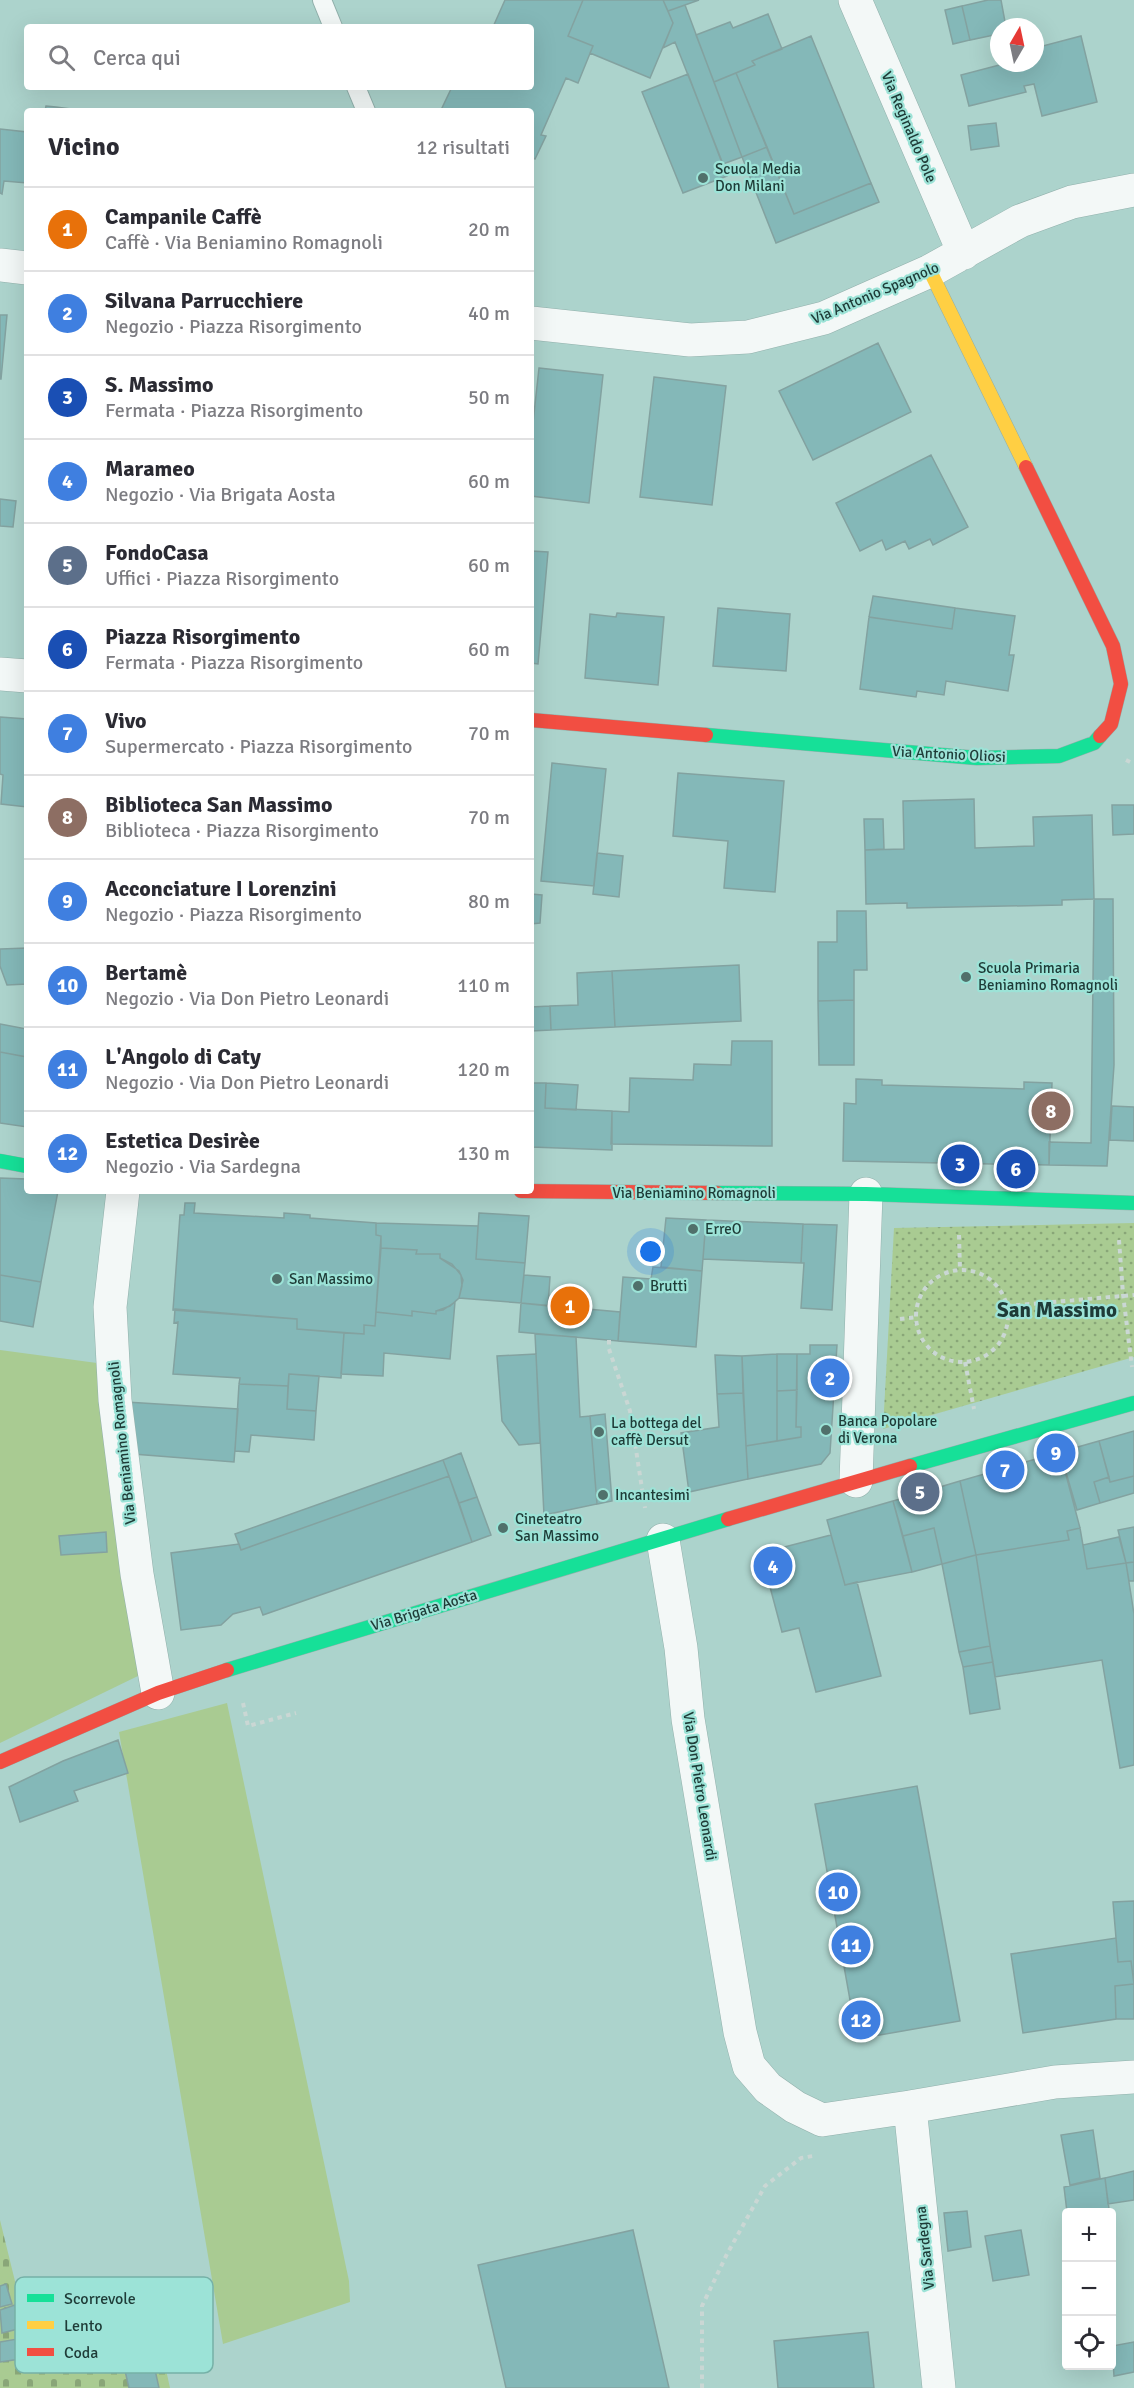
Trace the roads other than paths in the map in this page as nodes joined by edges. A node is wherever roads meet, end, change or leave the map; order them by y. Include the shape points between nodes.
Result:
1 (322, 0) edge
2 (855, 0) edge
3 (332, 24) edge
4 (358, 90) edge
5 (365, 108) edge
6 (1134, 190) edge
7 (964, 253) junction
8 (0, 265) edge
9 (24, 268) edge
10 (930, 270) junction
11 (534, 323) edge
12 (0, 674) edge
13 (24, 676) edge
14 (534, 720) edge
15 (0, 1161) edge
16 (24, 1165) edge
17 (534, 1191) edge
18 (123, 1194) edge
19 (866, 1194) junction
20 (1134, 1203) edge
21 (1134, 1403) edge
22 (856, 1481) junction
23 (663, 1540) junction
24 (158, 1693) junction
25 (0, 1762) edge
26 (1134, 2077) edge
27 (910, 2108) junction
28 (939, 2388) edge

1 - 3 lane
2 - 7 street, Via Reginaldo Pole
4 - 5 lane
6 - 7 street, Via Antonio Spagnolo via 1072,202 1020,221
7 - 10 street, Via Antonio Spagnolo
8 - 9 street
10 - 11 street, Via Antonio Spagnolo via 824,318 748,337 690,340
10 - 14 street, Via Antonio Oliosi via 1113,646 1121,684 1111,724 1094,743 1059,756 976,758
12 - 13 street
15 - 16 street
17 - 19 street, Via Beniamino Romagnoli
18 - 24 street, Via Beniamino Romagnoli via 110,1307 115,1400 137,1574
19 - 20 street, Via Beniamino Romagnoli
19 - 22 street
21 - 22 street, Via Brigata Aosta
22 - 23 street, Via Brigata Aosta
23 - 24 street, Via Brigata Aosta
23 - 27 street, Via Don Pietro Leonardi via 688,1719 749,2066 768,2088 822,2120
24 - 25 street, Via Brigata Aosta
26 - 27 street via 1055,2082
27 - 28 street, Via Sardegna

